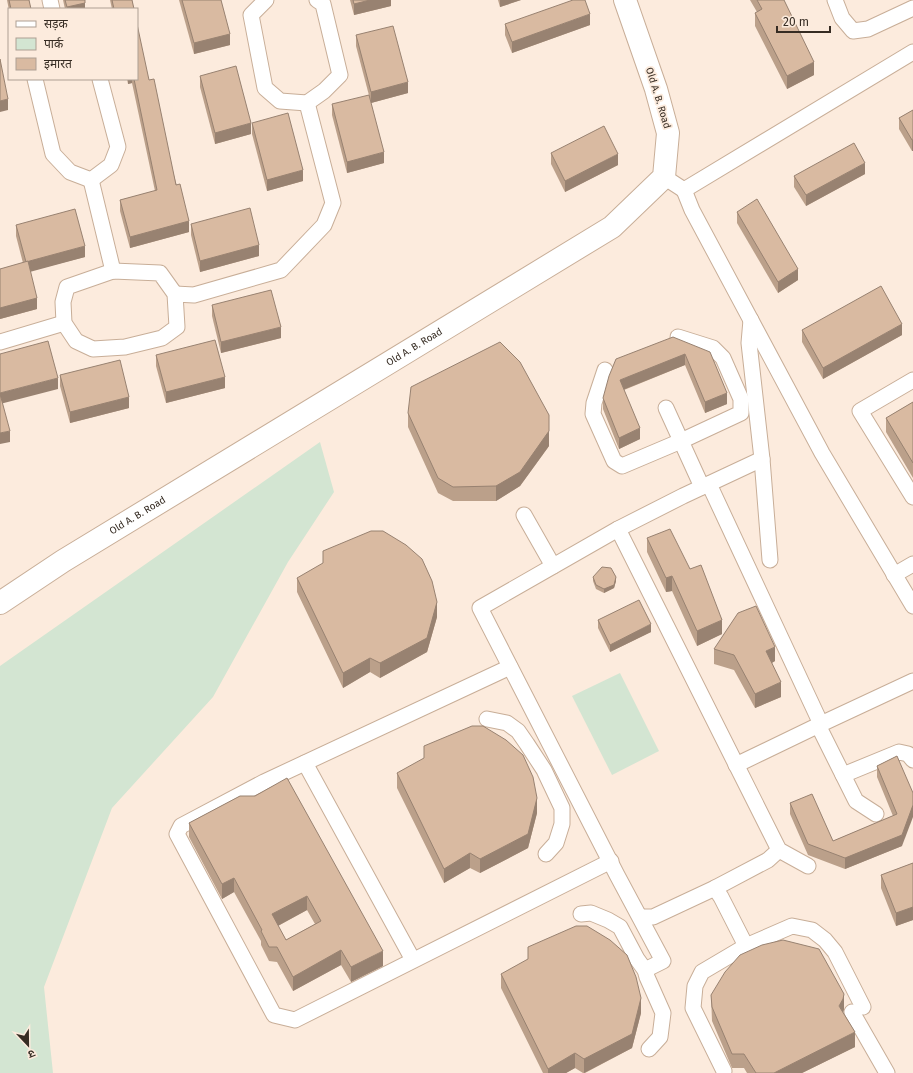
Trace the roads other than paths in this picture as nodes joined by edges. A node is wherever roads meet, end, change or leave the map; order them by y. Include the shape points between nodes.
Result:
1 (266, 0) edge
2 (317, 0) edge
3 (625, 0) edge
4 (835, 0) edge
5 (913, 8) edge
6 (913, 52) edge
7 (35, 80) edge
8 (100, 80) edge
9 (307, 103) junction
10 (664, 177) junction
11 (91, 180) junction
12 (684, 190) junction
13 (113, 271) junction
14 (175, 294) junction
15 (751, 320) junction
16 (64, 323) junction
17 (678, 337) edge
18 (0, 342) edge
19 (605, 370) dead end
20 (913, 380) edge
21 (666, 408) dead end
22 (681, 441) junction
23 (762, 459) junction
24 (705, 485) junction
25 (913, 497) edge
26 (524, 515) dead end
27 (618, 529) junction
28 (770, 560) dead end
29 (913, 564) edge
30 (553, 566) junction
31 (894, 575) junction
32 (0, 603) edge
33 (913, 606) edge
34 (510, 667) junction
35 (913, 681) edge
36 (487, 719) dead end
37 (819, 724) junction
38 (913, 760) edge
39 (305, 763) junction
40 (560, 763) junction
41 (736, 765) junction
42 (544, 770) junction
43 (843, 775) junction
44 (876, 814) dead end
45 (779, 850) junction
46 (546, 854) dead end
47 (610, 861) junction
48 (808, 866) dead end
49 (715, 888) junction
50 (581, 914) dead end
51 (640, 917) junction
52 (746, 946) junction
53 (413, 960) junction
54 (645, 970) junction
55 (649, 1049) dead end
56 (724, 1071) dead end
57 (886, 1073) edge

1 - 9 street via 251,15 264,88 280,101
2 - 9 street via 323,4 340,75
3 - 10 street, Old A. B. Road via 668,132
4 - 5 street via 842,18 854,31 868,29
6 - 12 street
7 - 11 street via 54,154 70,172
8 - 11 street via 118,147 112,166
9 - 14 street via 333,203 324,225 281,270 194,295
10 - 12 street
10 - 32 street, Old A. B. Road via 612,227 63,561
11 - 13 street
12 - 15 street via 692,210
13 - 14 street via 160,273
13 - 16 street via 67,287 63,302
14 - 16 street via 177,327 162,338 125,347 93,349 76,340
15 - 23 street via 749,343
15 - 31 street via 822,453
16 - 18 street
17 - 22 street via 713,348 723,358 741,399 741,413
19 - 22 street via 593,414 614,460 622,466
20 - 25 street via 860,411
21 - 22 street
22 - 24 street
23 - 24 street
23 - 28 street
24 - 27 street
24 - 37 street
26 - 30 street
27 - 30 street
27 - 41 street
29 - 31 street
30 - 34 street via 480,608
31 - 33 street
34 - 39 street
34 - 40 street
35 - 37 street
36 - 42 street via 507,723 518,731
37 - 41 street
37 - 43 street
38 - 43 street via 908,754 899,752
39 - 53 street
39 - 53 street via 181,826 176,834 274,1015 295,1020
40 - 42 street
40 - 47 street
41 - 45 street
42 - 46 street via 562,808 562,824 556,843
43 - 44 street via 856,801
45 - 48 street
45 - 49 street via 768,860
47 - 51 street
47 - 53 street
49 - 51 street via 653,917
49 - 52 street
50 - 54 street via 591,913 620,927
51 - 54 street via 663,960
52 - 56 street via 702,972 695,986 693,1008
52 - 57 street via 792,926 812,930 825,940 834,952
54 - 55 street via 663,1013 660,1037

